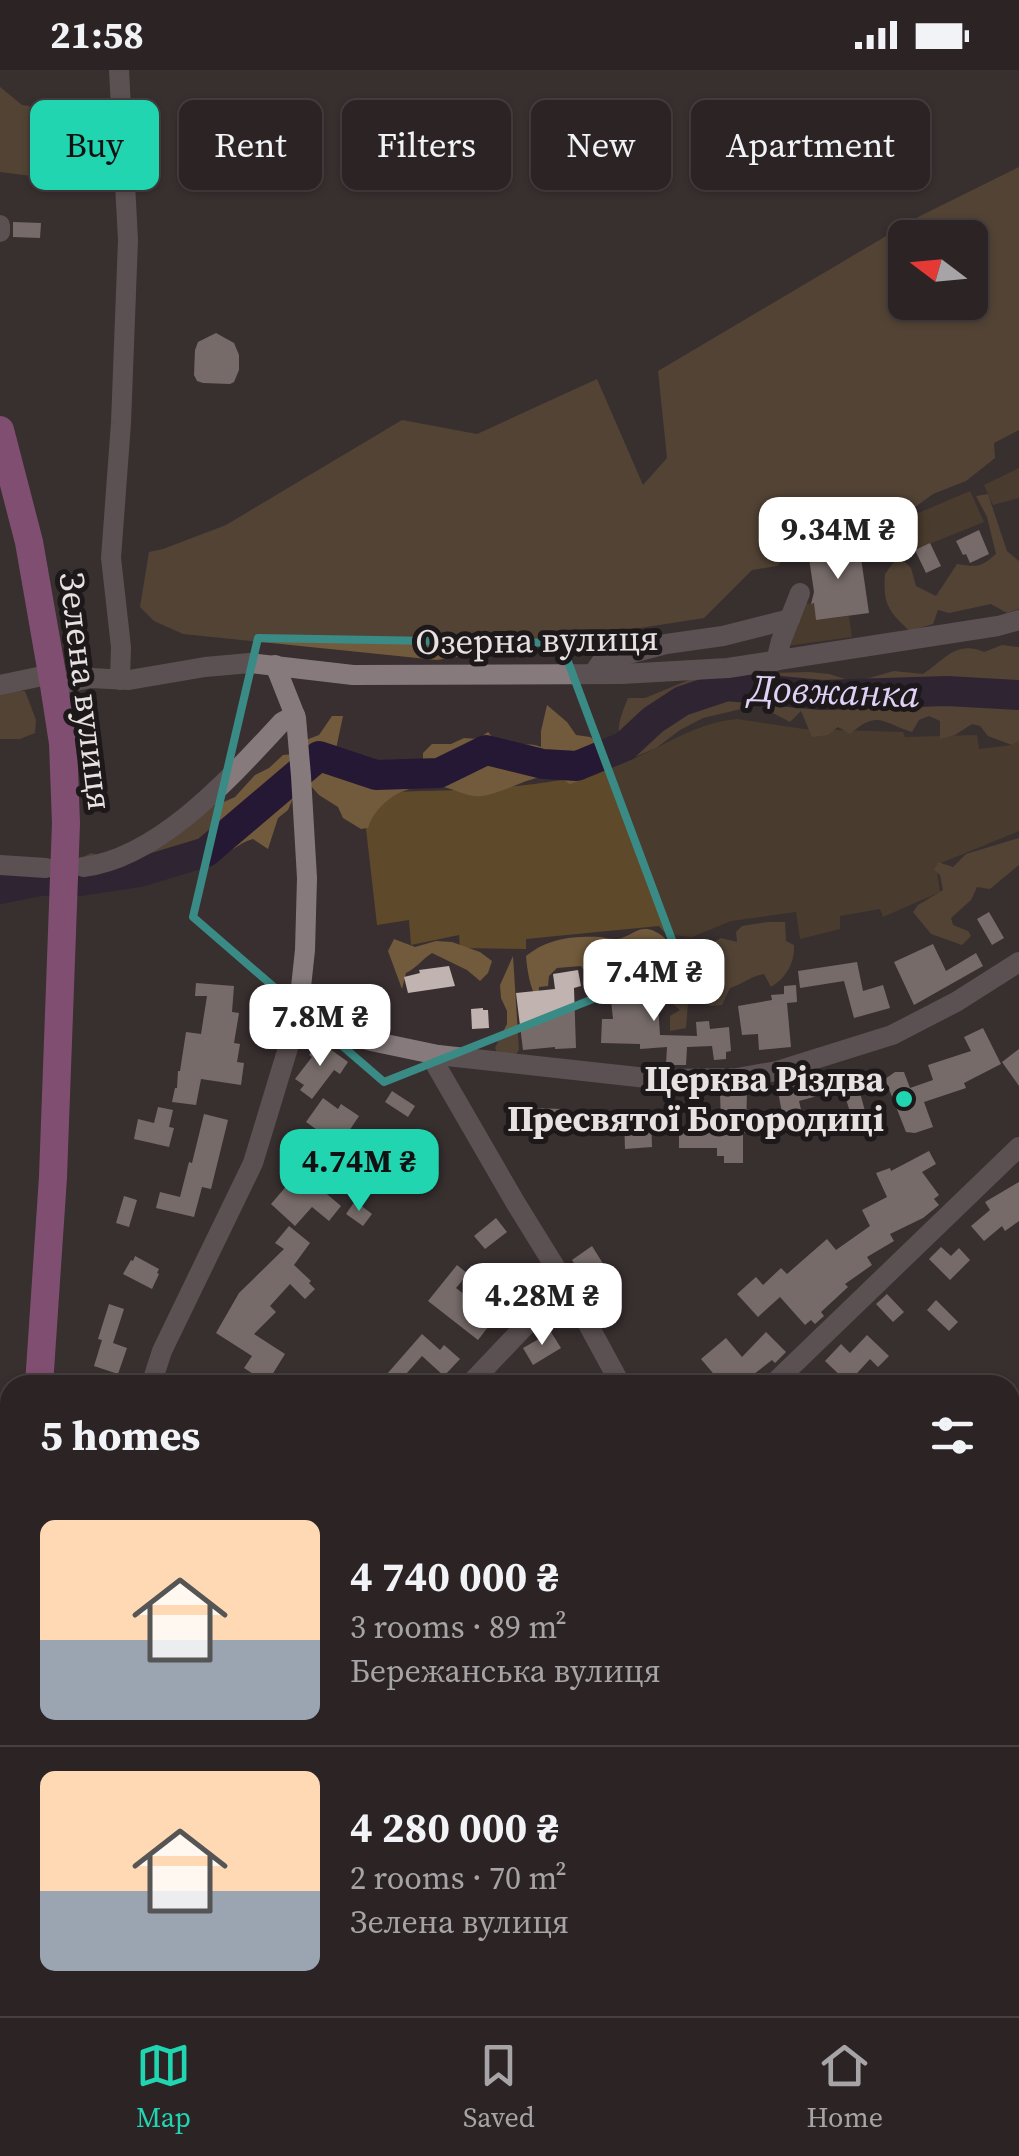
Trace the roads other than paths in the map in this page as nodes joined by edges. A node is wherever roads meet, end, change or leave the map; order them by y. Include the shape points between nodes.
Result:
1 (119, 70) edge
2 (0, 430) edge
3 (800, 593) dead end
4 (790, 620) junction
5 (1019, 620) edge
6 (776, 661) junction
7 (275, 665) junction
8 (593, 674) junction
9 (53, 680) junction
10 (120, 680) junction
11 (0, 684) edge
12 (294, 715) junction
13 (0, 865) edge
14 (82, 867) dead end
15 (46, 868) dead end
16 (1019, 962) edge
17 (298, 1018) junction
18 (438, 1055) junction
19 (1019, 1148) edge
20 (568, 1288) junction
21 (40, 1375) edge
22 (154, 1375) edge
23 (478, 1375) edge
24 (616, 1375) edge
25 (782, 1375) edge

1 - 10 street via 128,240 111,558
2 - 9 highway, Зелена вулиця via 29,542
3 - 4 street
4 - 6 street
4 - 8 street via 666,644 602,662
5 - 6 street, Озерна вулиця
6 - 8 street, Озерна вулиця
7 - 8 street, Озерна вулиця via 354,674
7 - 10 street, Озерна вулиця
7 - 12 street
9 - 10 street, Озерна вулиця
9 - 11 street, Озерна вулиця
9 - 21 highway, Зелена вулиця via 66,823
12 - 14 street via 168,828 133,851
12 - 17 street via 307,878
13 - 15 street
16 - 18 street via 892,1035 736,1078 656,1080
17 - 18 street
17 - 22 street via 253,1163
18 - 20 street via 437,1067
19 - 25 street
20 - 23 street
20 - 24 street

